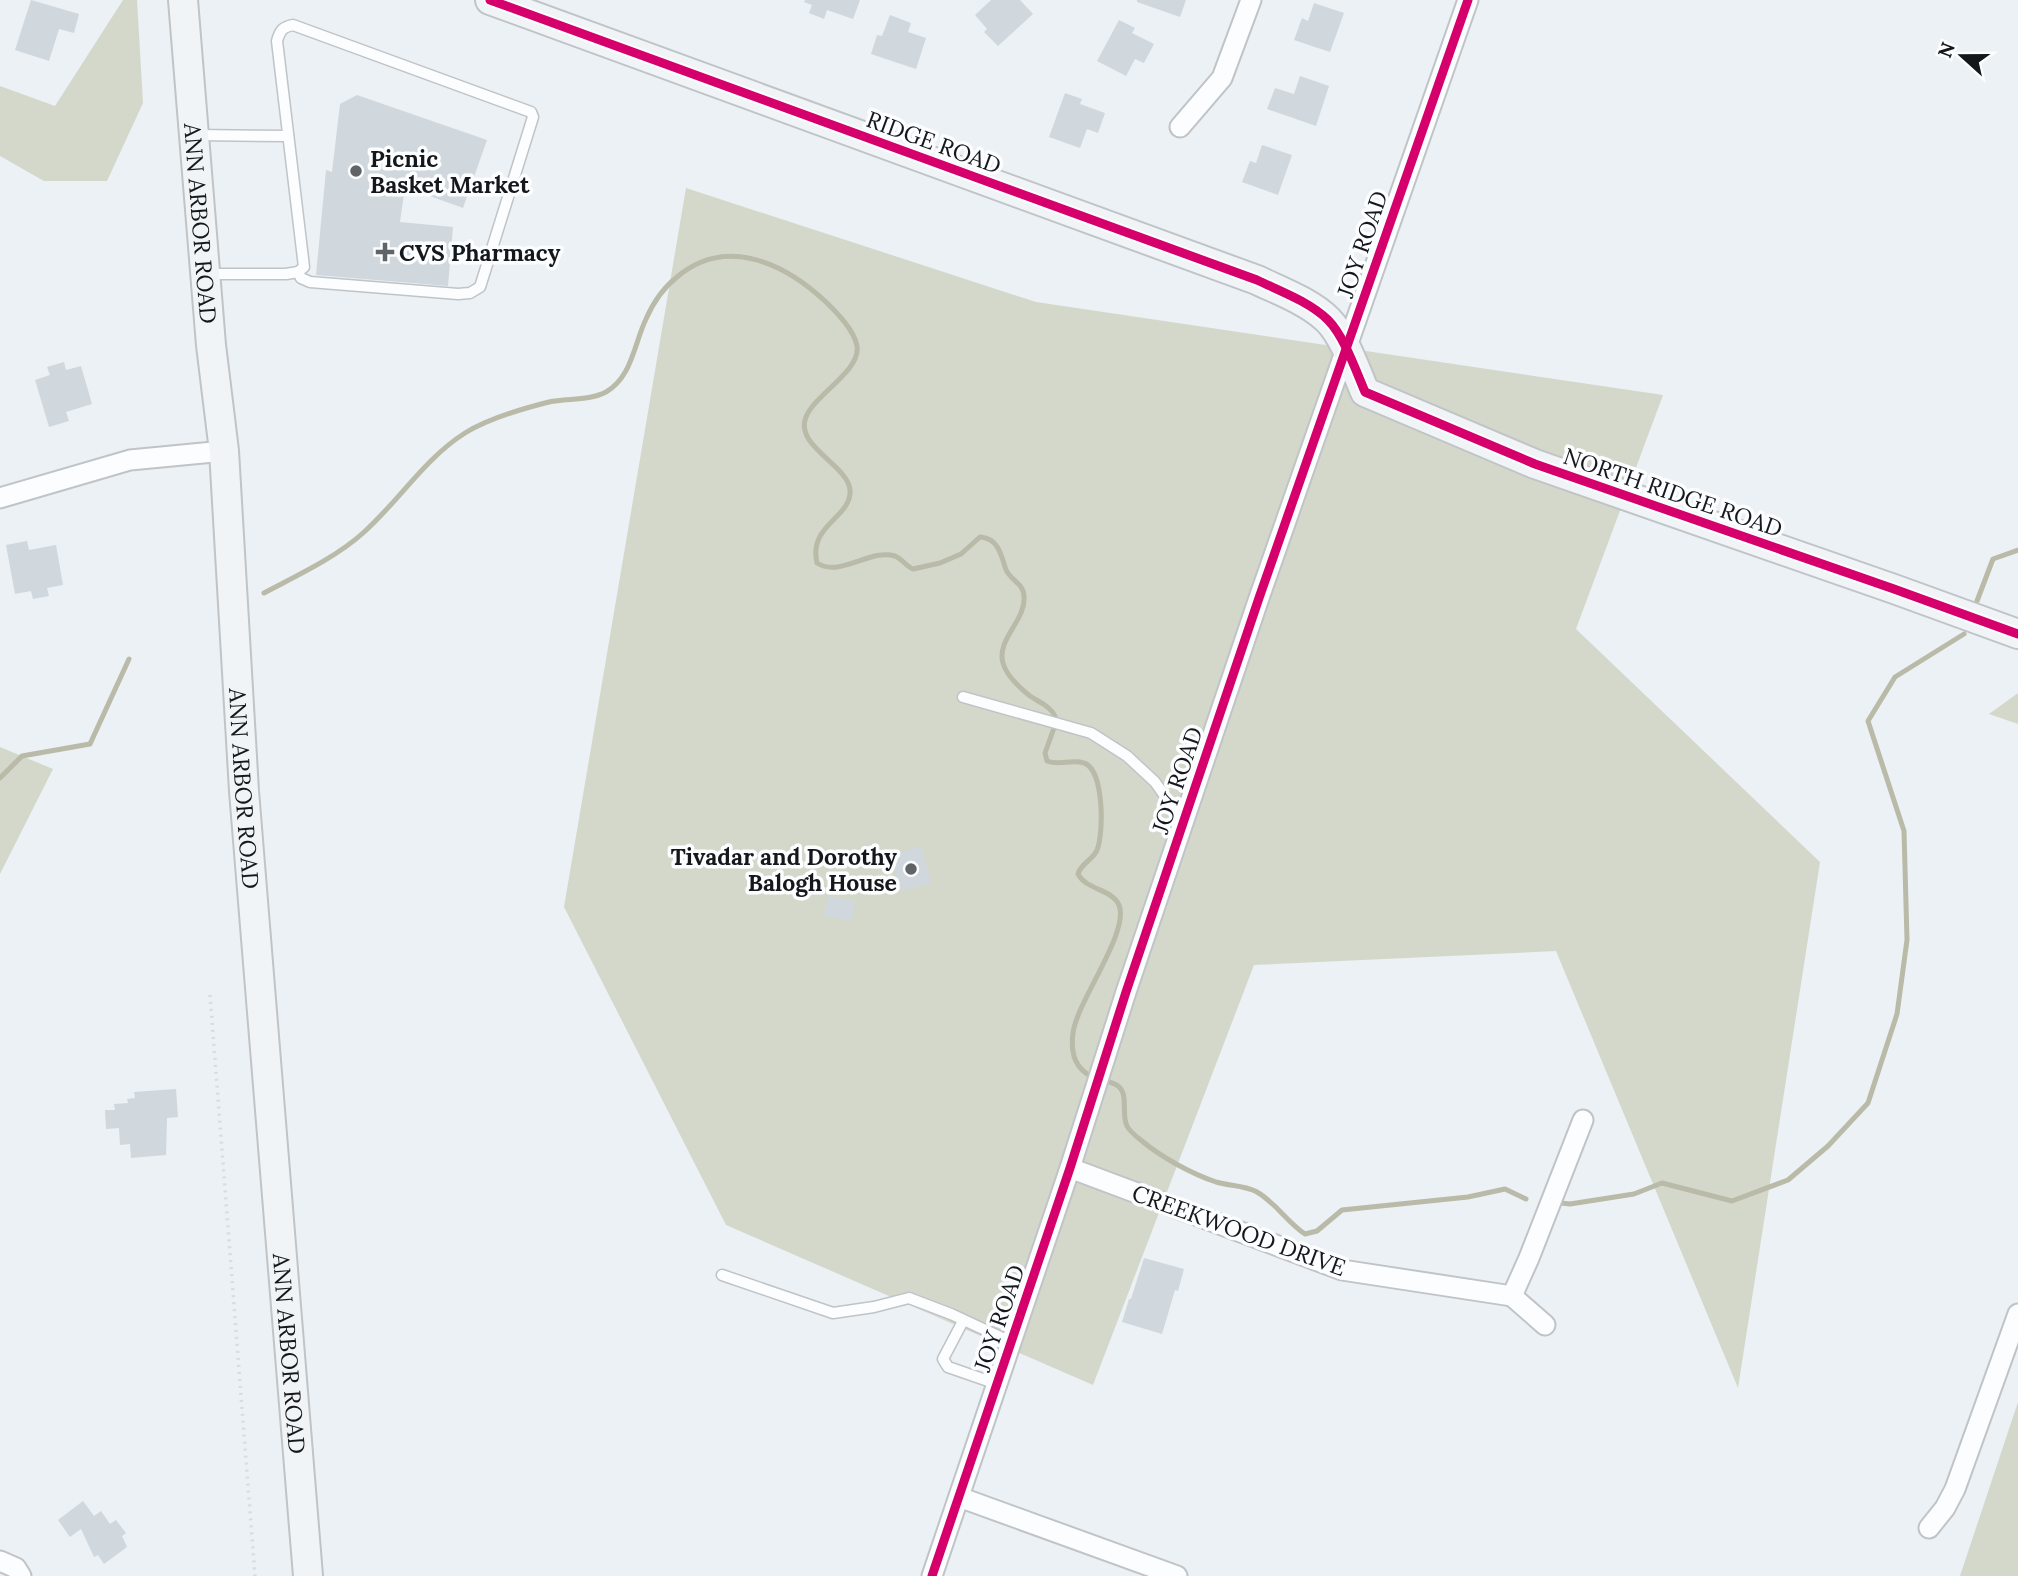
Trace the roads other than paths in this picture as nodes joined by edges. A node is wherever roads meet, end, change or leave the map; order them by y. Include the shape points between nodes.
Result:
1 (183, 0) edge
2 (490, 0) edge
3 (1251, 0) edge
4 (1468, 0) edge
5 (1180, 127) dead end
6 (195, 135) junction
7 (288, 136) junction
8 (298, 272) junction
9 (205, 274) junction
10 (1346, 348) junction
11 (224, 451) junction
12 (0, 498) edge
13 (2018, 634) edge
14 (963, 697) dead end
15 (1183, 822) junction
16 (1583, 1120) dead end
17 (1070, 1168) junction
18 (722, 1275) dead end
19 (1512, 1296) junction
20 (2018, 1314) edge
21 (962, 1321) junction
22 (1545, 1325) dead end
23 (1011, 1342) junction
24 (997, 1384) junction
25 (959, 1497) junction
26 (1929, 1528) dead end
27 (0, 1561) edge
28 (21, 1576) edge
29 (308, 1576) edge
30 (932, 1576) edge
31 (1177, 1576) edge

1 - 6 street, ANN ARBOR ROAD
2 - 10 street, RIDGE ROAD via 1257,281 1298,299 1329,320
3 - 5 street via 1222,78
4 - 10 street, JOY ROAD
6 - 7 lane
6 - 9 street, ANN ARBOR ROAD
7 - 8 lane via 304,267
7 - 8 lane via 277,41 284,26 293,24 531,112 533,117 480,287 458,294 310,282
8 - 9 lane
9 - 11 street, ANN ARBOR ROAD
10 - 13 street, NORTH RIDGE ROAD via 1365,392 1535,464
10 - 15 street, JOY ROAD
11 - 12 street via 130,460
11 - 29 street, ANN ARBOR ROAD via 244,791
14 - 15 lane via 1091,733 1155,782
15 - 17 street, JOY ROAD
16 - 19 street
17 - 19 street, CREEKWOOD DRIVE via 1342,1270
17 - 23 street, JOY ROAD
18 - 21 lane via 833,1313 909,1298
19 - 22 street
20 - 26 street via 1955,1489
21 - 23 lane
21 - 24 lane via 943,1359 948,1367
23 - 24 street, JOY ROAD
24 - 25 street, JOY ROAD
25 - 30 street, JOY ROAD
25 - 31 street
27 - 28 street via 16,1568

